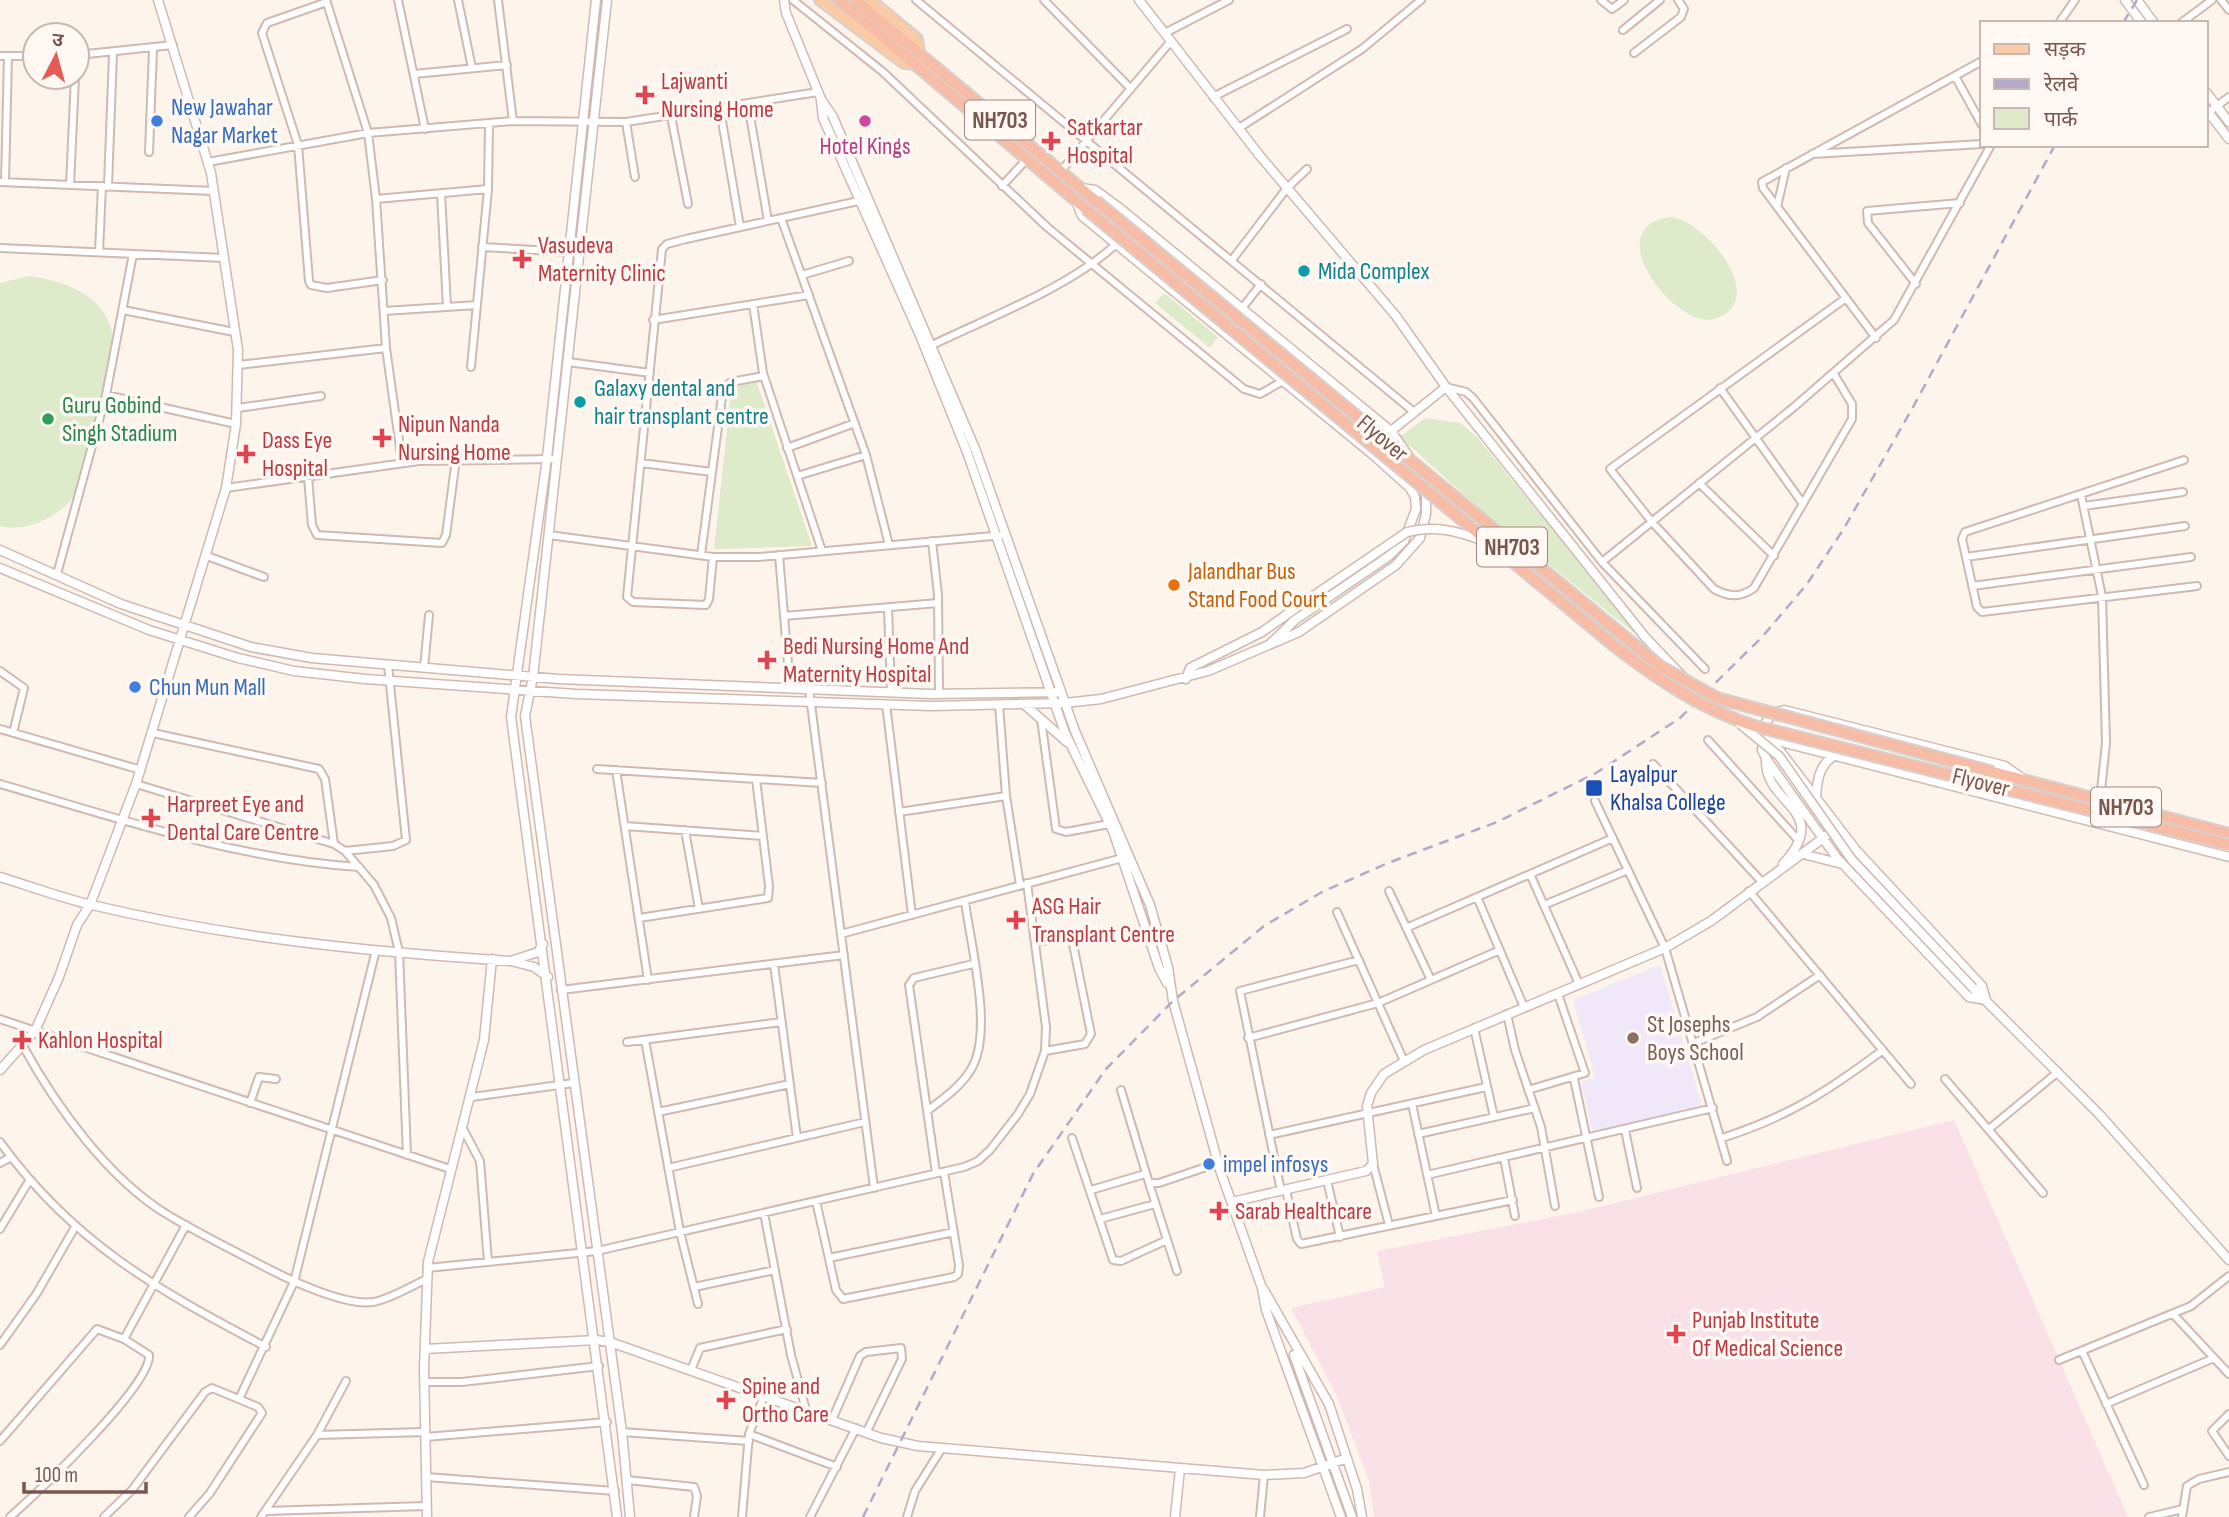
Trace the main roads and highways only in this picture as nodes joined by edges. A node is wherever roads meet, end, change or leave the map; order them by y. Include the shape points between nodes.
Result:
1 (820, 0) edge
2 (839, 0) edge
3 (855, 0) edge
4 (870, 0) edge
5 (903, 44) junction
6 (918, 58) junction
7 (2229, 834) edge
8 (2229, 845) edge

1 - 6 main road via 904,63
2 - 5 highway, NH703
3 - 5 highway, NH703
4 - 6 main road via 917,39
5 - 6 highway, NH703
6 - 7 highway, Flyover / NH703, bridge via 1061,171 1523,556 1660,666 1688,683 1749,708
6 - 8 highway, Flyover / NH703, bridge via 1026,160 1660,682 1733,719

